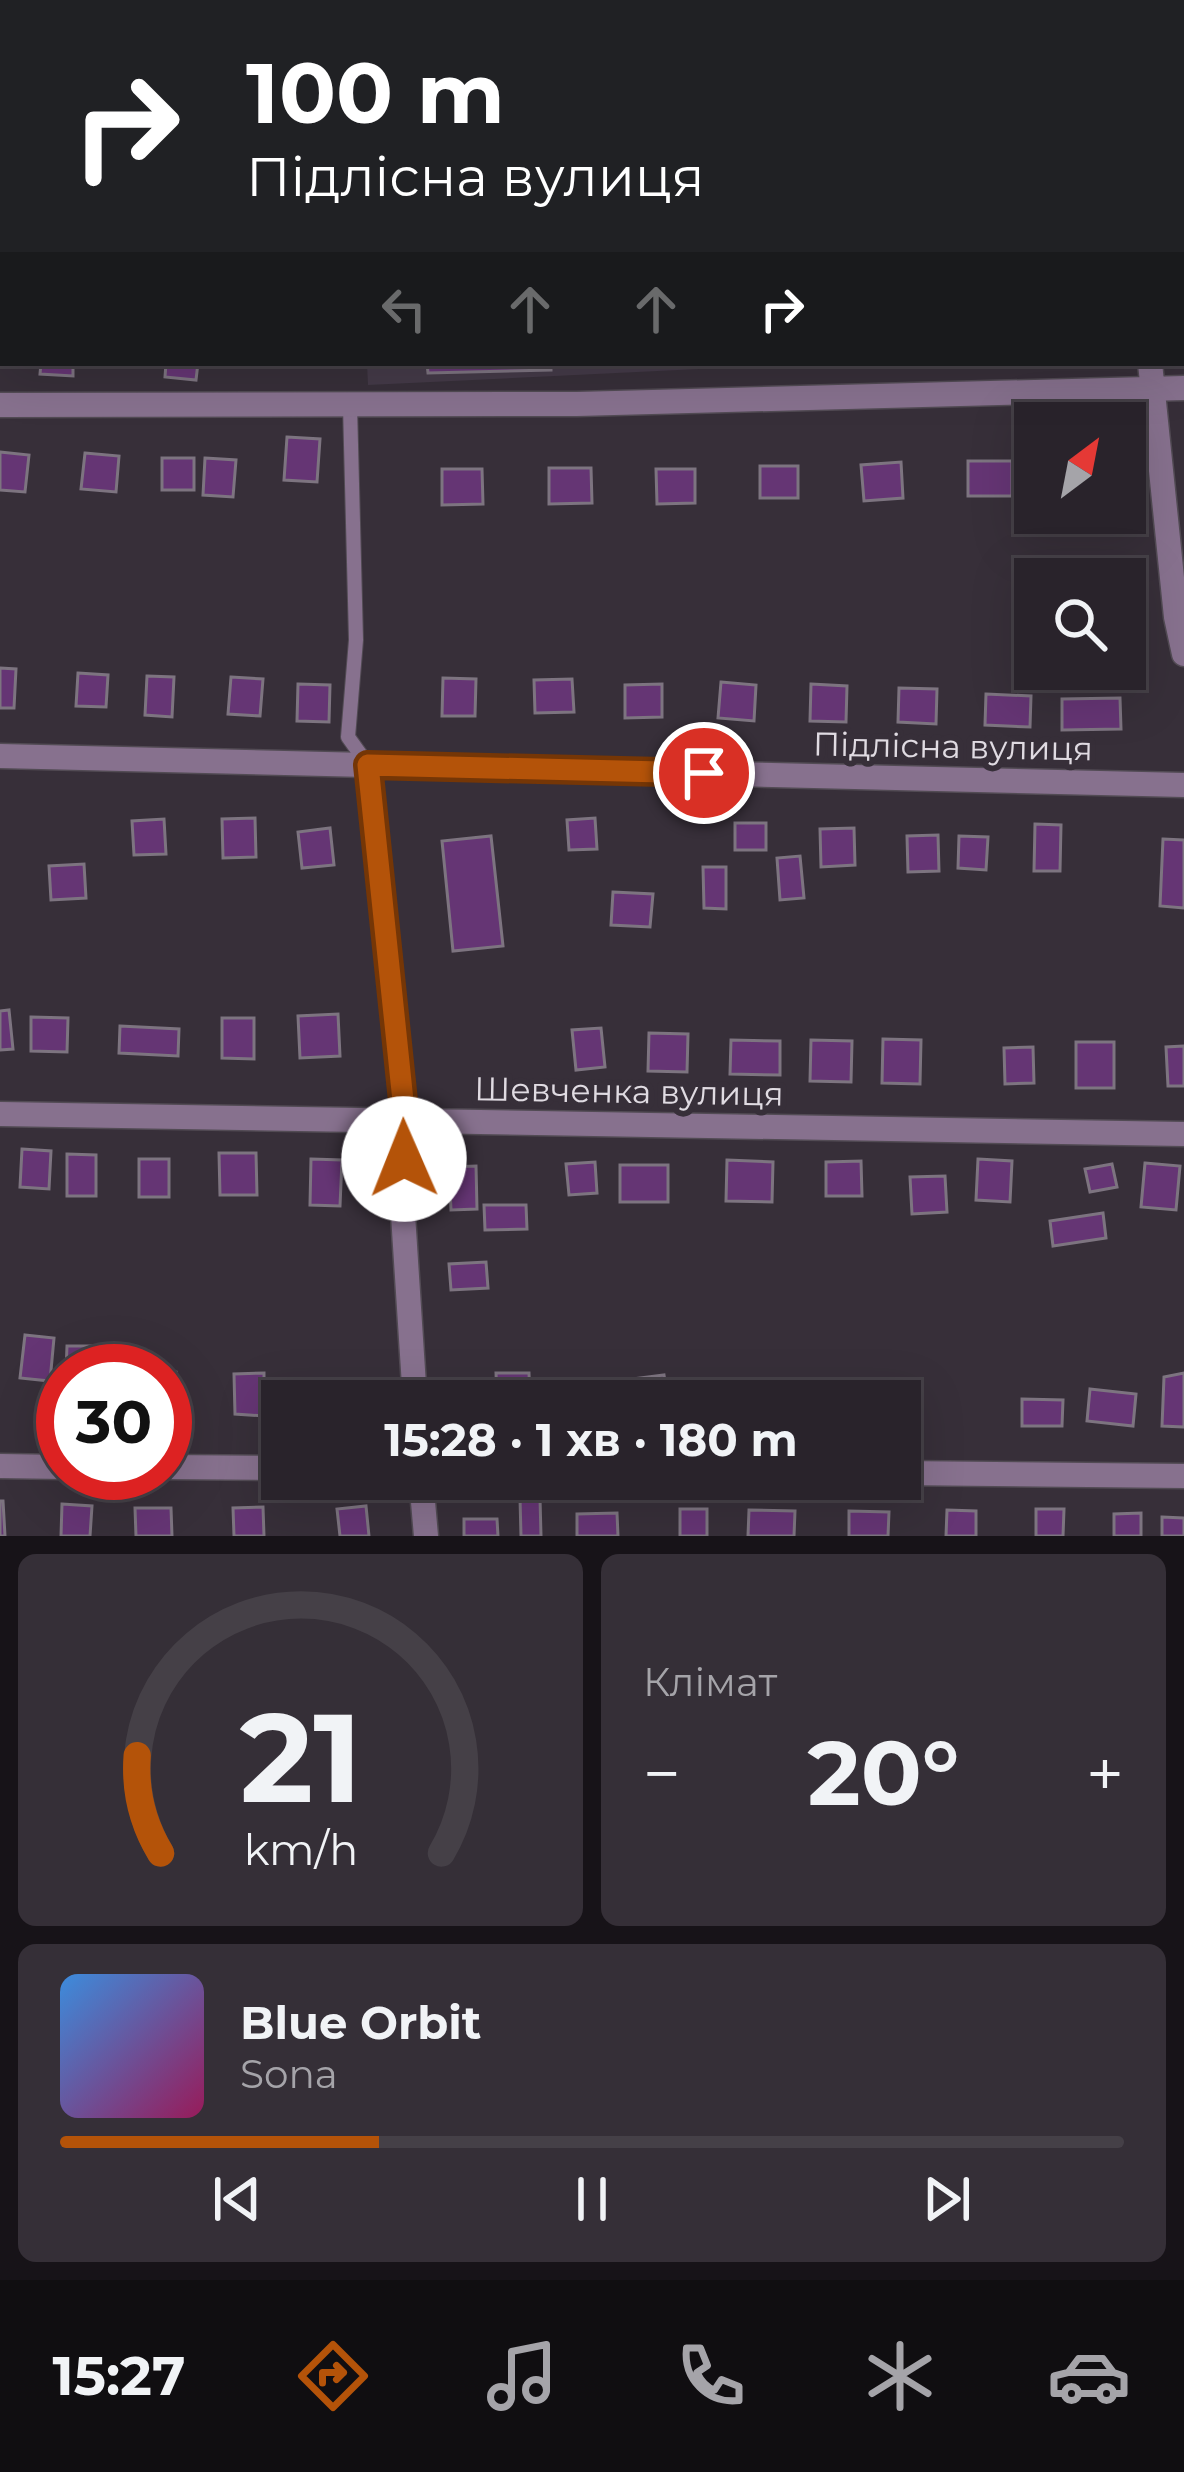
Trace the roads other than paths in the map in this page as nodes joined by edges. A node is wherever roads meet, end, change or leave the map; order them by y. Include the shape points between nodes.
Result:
1 (1150, 376) edge
2 (1184, 388) edge
3 (0, 405) edge
4 (350, 406) junction
5 (1184, 654) edge
6 (0, 756) edge
7 (368, 765) junction
8 (1184, 785) edge
9 (0, 1114) edge
10 (405, 1120) junction
11 (1184, 1134) edge
12 (414, 1380) edge
13 (0, 1466) edge
14 (36, 1467) edge
15 (192, 1467) edge
16 (261, 1468) edge
17 (921, 1473) edge
18 (1184, 1476) edge
19 (423, 1500) edge
20 (426, 1536) edge

1 - 2 street
1 - 4 street
1 - 5 street
3 - 4 street
4 - 7 lane via 356,640 348,737
6 - 7 street, Підлісна вулиця
7 - 8 street, Підлісна вулиця
7 - 10 street
9 - 10 street, Шевченка вулиця
10 - 11 street, Шевченка вулиця
10 - 12 street
13 - 14 street
15 - 16 street
17 - 18 street
19 - 20 street

